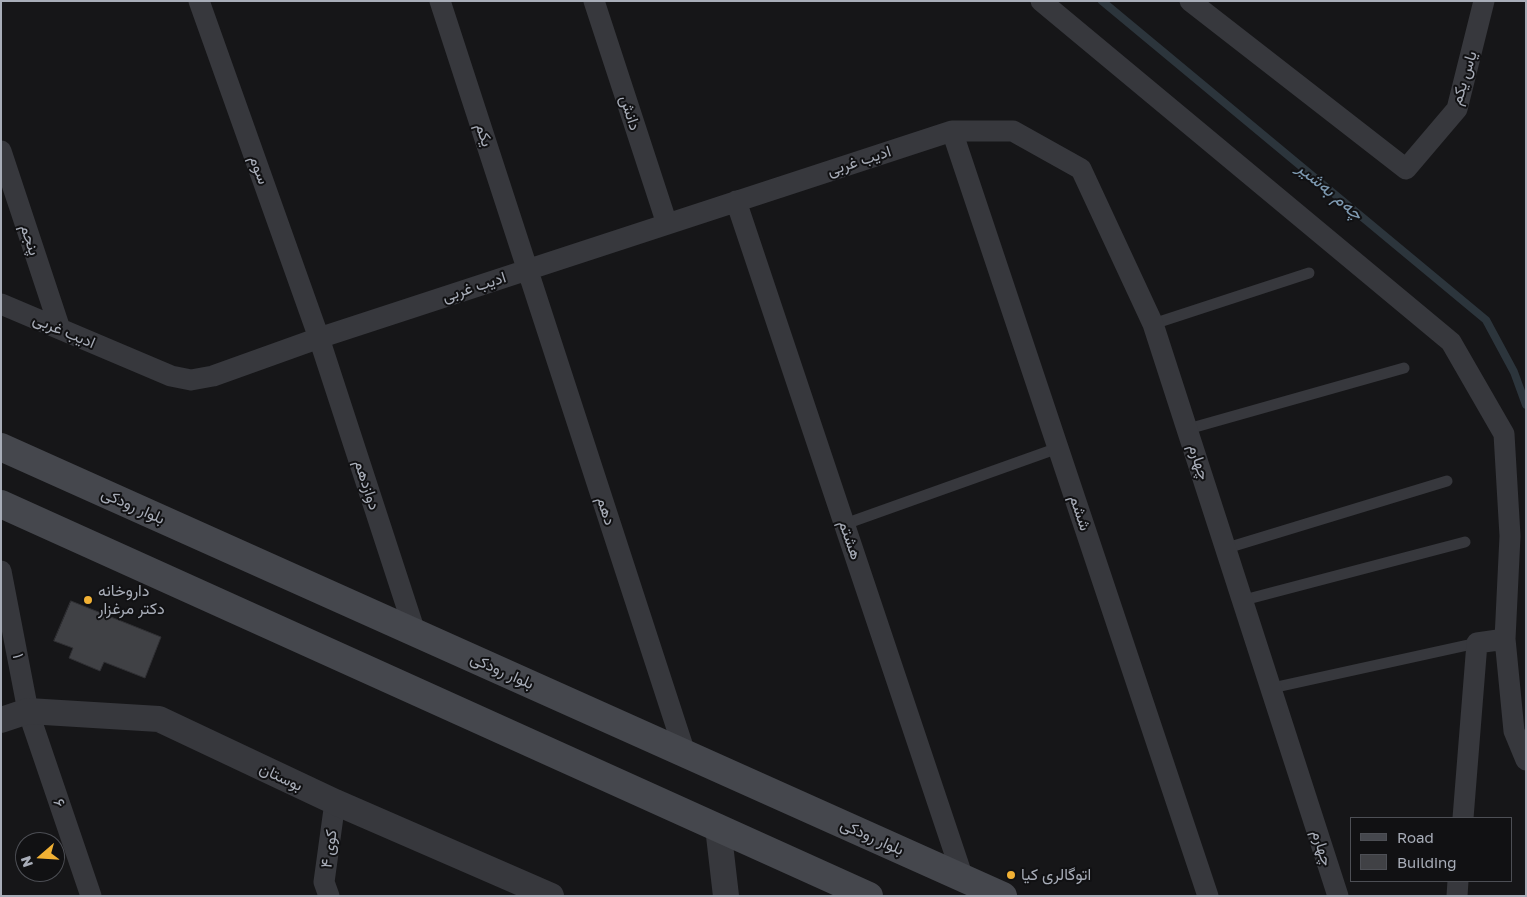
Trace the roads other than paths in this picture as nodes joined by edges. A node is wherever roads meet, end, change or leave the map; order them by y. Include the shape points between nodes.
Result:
1 (199, 1) edge
2 (440, 1) edge
3 (594, 1) edge
4 (1041, 1) edge
5 (1190, 1) edge
6 (1480, 4) edge
7 (952, 130) junction
8 (1, 151) edge
9 (736, 201) junction
10 (667, 224) junction
11 (528, 269) junction
12 (1309, 273) dead end
13 (1, 304) edge
14 (1153, 324) junction
15 (60, 329) junction
16 (319, 338) junction
17 (1404, 368) dead end
18 (1188, 429) junction
19 (1, 447) edge
20 (1058, 448) junction
21 (1447, 481) dead end
22 (1, 504) edge
23 (845, 524) junction
24 (1465, 542) dead end
25 (1227, 548) junction
26 (1, 571) edge
27 (1244, 600) junction
28 (415, 632) junction
29 (1505, 639) junction
30 (1477, 643) junction
31 (1272, 688) junction
32 (28, 711) junction
33 (1, 720) edge
34 (685, 753) junction
35 (1526, 760) edge
36 (336, 802) junction
37 (1463, 817) edge
38 (718, 827) junction
39 (964, 878) junction
40 (1458, 882) edge
41 (91, 896) edge
42 (329, 896) edge
43 (551, 896) edge
44 (726, 896) edge
45 (869, 896) edge
46 (1003, 896) edge
47 (1208, 896) edge
48 (1338, 896) edge
49 (1457, 896) edge

1 - 16 street, سوم
2 - 11 street, یکم
3 - 10 street, دانش
4 - 29 street via 1452,342 1504,434 1510,536
5 - 6 street, یاس یکم via 1406,169 1456,108
7 - 9 street, ادیب غربی
7 - 14 street, چهارم via 1013,131 1081,169
7 - 20 street, ششم
8 - 15 street, پنجم
9 - 10 street, ادیب غربی
9 - 23 street, هشتم
10 - 11 street, ادیب غربی
11 - 16 street, ادیب غربی
11 - 34 street, دهم
12 - 14 lane
13 - 15 street, ادیب غربی
14 - 18 street, چهارم
15 - 16 street, ادیب غربی via 171,376 191,380 213,376
16 - 28 street, دوازدهم
17 - 18 lane
18 - 25 street, چهارم
19 - 28 main road, بلوار رودکی
20 - 23 lane
20 - 47 street, ششم
21 - 25 lane
22 - 38 main road
23 - 39 street, هشتم
24 - 27 lane
25 - 27 street, چهارم
26 - 32 street, ۱
27 - 31 street, چهارم
28 - 34 main road, بلوار رودکی
29 - 30 street
29 - 35 street via 1514,731
30 - 31 lane
30 - 37 street
31 - 48 street, چهارم
32 - 33 street, بوستان
32 - 36 street, بوستان via 160,719
32 - 41 street, ۶
34 - 39 main road, بلوار رودکی
36 - 42 street, کوی ۴ via 324,882
36 - 43 street, بوستان
38 - 44 street
38 - 45 main road
39 - 46 main road, بلوار رودکی
40 - 49 street

